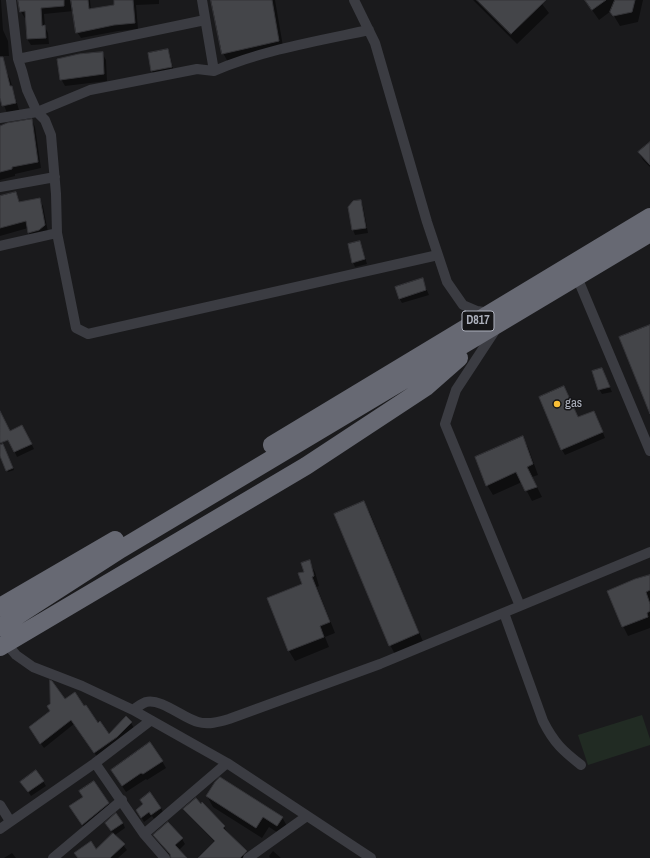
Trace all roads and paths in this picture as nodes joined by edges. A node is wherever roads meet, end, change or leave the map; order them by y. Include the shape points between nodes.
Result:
1 (10, 0) edge
2 (202, 0) edge
3 (354, 0) edge
4 (205, 20) junction
5 (369, 30) junction
6 (18, 59) junction
7 (214, 71) junction
8 (37, 112) junction
9 (0, 118) edge
10 (54, 177) junction
11 (0, 186) edge
12 (650, 217) edge
13 (57, 233) junction
14 (650, 233) edge
15 (0, 246) edge
16 (438, 255) junction
17 (577, 277) junction
18 (495, 318) junction
19 (310, 430) junction
20 (650, 451) edge
21 (650, 552) edge
22 (520, 606) junction
23 (0, 607) edge
24 (504, 613) junction
25 (2, 639) edge
26 (133, 710) junction
27 (150, 721) junction
28 (227, 762) junction
29 (95, 763) junction
30 (581, 765) dead end
31 (122, 800) junction
32 (0, 805) edge
33 (307, 816) junction
34 (10, 821) junction
35 (0, 829) edge
36 (144, 834) junction
37 (53, 858) edge
38 (164, 858) edge
39 (248, 858) edge
40 (371, 858) edge

1 - 6 street
2 - 4 street
3 - 5 street
4 - 6 street
4 - 7 street
5 - 7 street via 294,46
5 - 16 street
6 - 8 street
7 - 8 street via 197,69 90,90
8 - 9 street
8 - 10 street via 45,120 51,134
10 - 11 street
10 - 13 street
12 - 18 highway, D817
13 - 15 street
13 - 16 street via 76,328 88,334
14 - 17 highway, D817
16 - 18 street via 447,282 463,305
17 - 18 highway, D817
17 - 20 street
18 - 19 highway, D817
18 - 22 street via 456,390 445,424
18 - 25 highway via 426,386 306,466
19 - 23 highway
19 - 25 highway via 121,550
21 - 22 street
22 - 24 street
24 - 26 street via 380,664 217,722 198,722 151,702 145,702
24 - 30 street via 543,721 563,751
25 - 26 street via 16,655 33,667
26 - 27 street
27 - 28 street
27 - 29 street
28 - 33 street
28 - 36 street
29 - 31 street
29 - 34 street
31 - 36 street
31 - 37 street
32 - 34 street
33 - 39 street
33 - 40 street
34 - 35 street
36 - 38 street

